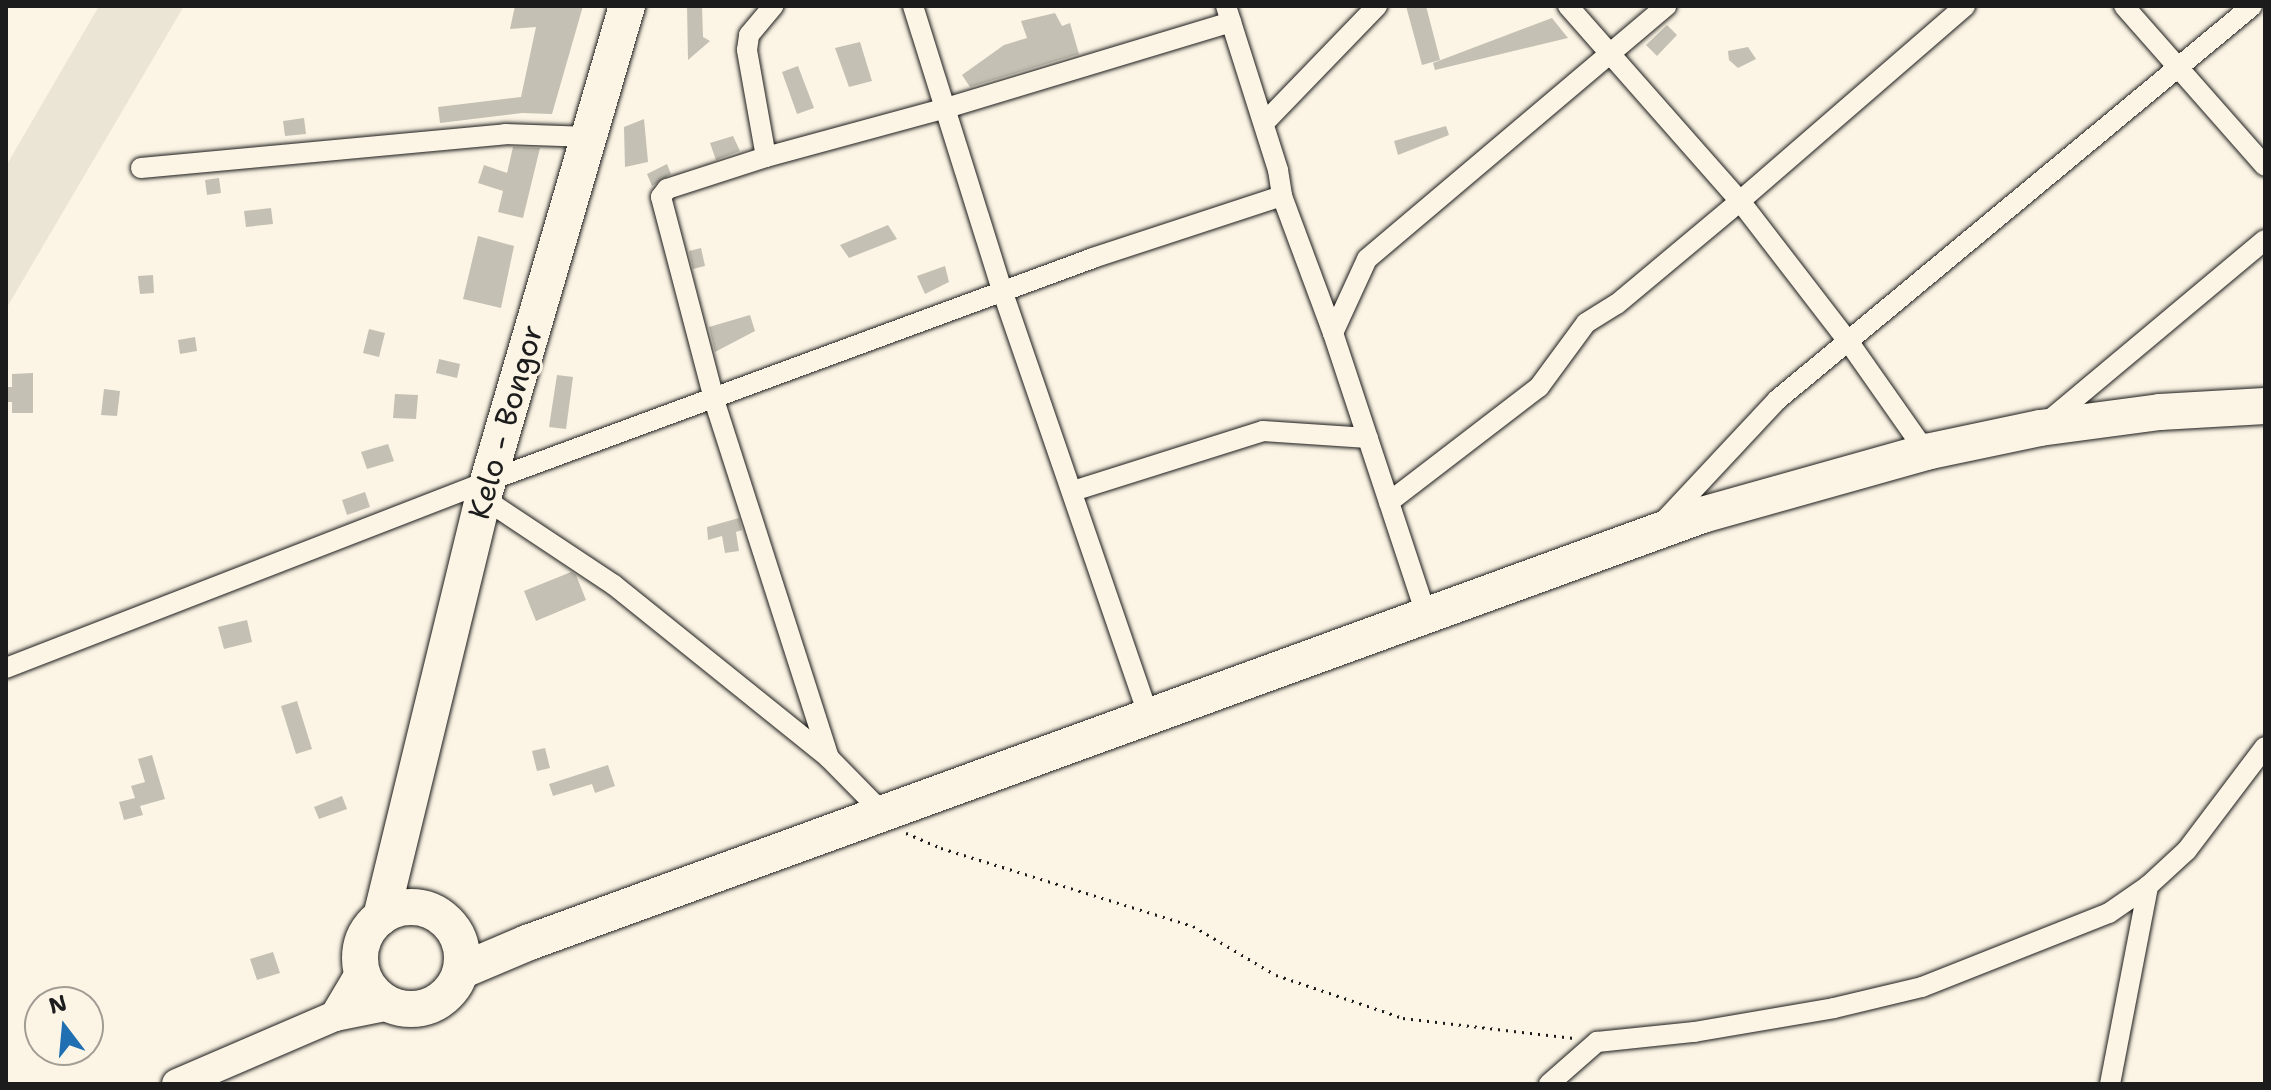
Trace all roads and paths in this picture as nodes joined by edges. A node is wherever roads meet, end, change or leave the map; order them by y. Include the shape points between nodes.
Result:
1 (627, 6) edge
2 (773, 6) edge
3 (913, 6) edge
4 (1377, 6) edge
5 (1568, 6) edge
6 (1666, 6) edge
7 (1965, 6) edge
8 (2124, 6) edge
9 (2252, 6) edge
10 (1229, 14) edge
11 (1608, 55) junction
12 (2181, 68) junction
13 (943, 109) junction
14 (1264, 123) junction
15 (589, 137) junction
16 (766, 157) junction
17 (2265, 166) edge
18 (141, 168) dead end
19 (1282, 196) junction
20 (1740, 201) junction
21 (2265, 240) edge
22 (1003, 293) junction
23 (1333, 333) junction
24 (1848, 341) junction
25 (714, 399) junction
26 (2265, 406) edge
27 (2040, 428) junction
28 (1368, 438) junction
29 (1926, 452) junction
30 (486, 489) junction
31 (1073, 491) junction
32 (1389, 502) junction
33 (1654, 532) junction
34 (1426, 615) junction
35 (6, 668) edge
36 (1149, 718) junction
37 (2265, 747) edge
38 (829, 758) junction
39 (885, 815) junction
40 (400, 842) junction
41 (2148, 886) junction
42 (427, 910) junction
43 (381, 917) junction
44 (455, 932) junction
45 (527, 943) junction
46 (461, 971) junction
47 (361, 972) junction
48 (390, 1005) junction
49 (335, 1016) junction
50 (1597, 1042) junction
51 (177, 1084) edge
52 (1549, 1084) edge
53 (2110, 1084) edge

1 - 15 highway, Kelo - Bongor
2 - 16 street via 749,35 747,50
3 - 13 street
4 - 14 street
5 - 11 street
6 - 11 street
7 - 20 street
8 - 12 street
9 - 12 street
10 - 13 street
10 - 14 street
11 - 20 street
11 - 23 street via 1367,259
12 - 17 street
12 - 24 street
13 - 16 street
13 - 22 street
14 - 19 street
15 - 18 street via 505,134
15 - 30 highway, Kelo - Bongor
16 - 25 street via 667,189 661,197
19 - 22 street
19 - 23 street
20 - 24 street
20 - 32 street via 1617,304 1586,323 1539,387
21 - 27 street
22 - 25 street
22 - 31 street
23 - 28 street
24 - 29 street
24 - 33 street via 1777,400
25 - 30 street
25 - 38 street
26 - 27 highway via 2160,412
27 - 29 highway
28 - 31 street via 1263,431
28 - 32 street
29 - 33 highway
30 - 35 street
30 - 38 street
30 - 40 highway, Kelo - Bongor
31 - 36 street
32 - 34 street
33 - 34 highway
34 - 36 highway
36 - 39 highway
37 - 41 street via 2187,850
38 - 39 street
39 - 45 highway
39 - 50 path via 913,838 1193,926 1276,975 1327,994 1403,1018
40 - 42 highway
40 - 43 highway, Kelo - Bongor
41 - 50 street via 2109,913 1922,987 1694,1032
41 - 53 street
42 - 43 highway via 411,907
42 - 44 highway
43 - 47 highway via 362,942
44 - 45 highway
44 - 46 highway
45 - 46 highway
46 - 48 highway via 442,999 427,1007
47 - 48 highway via 368,987
47 - 49 main road
48 - 49 main road
49 - 51 main road
50 - 52 street

